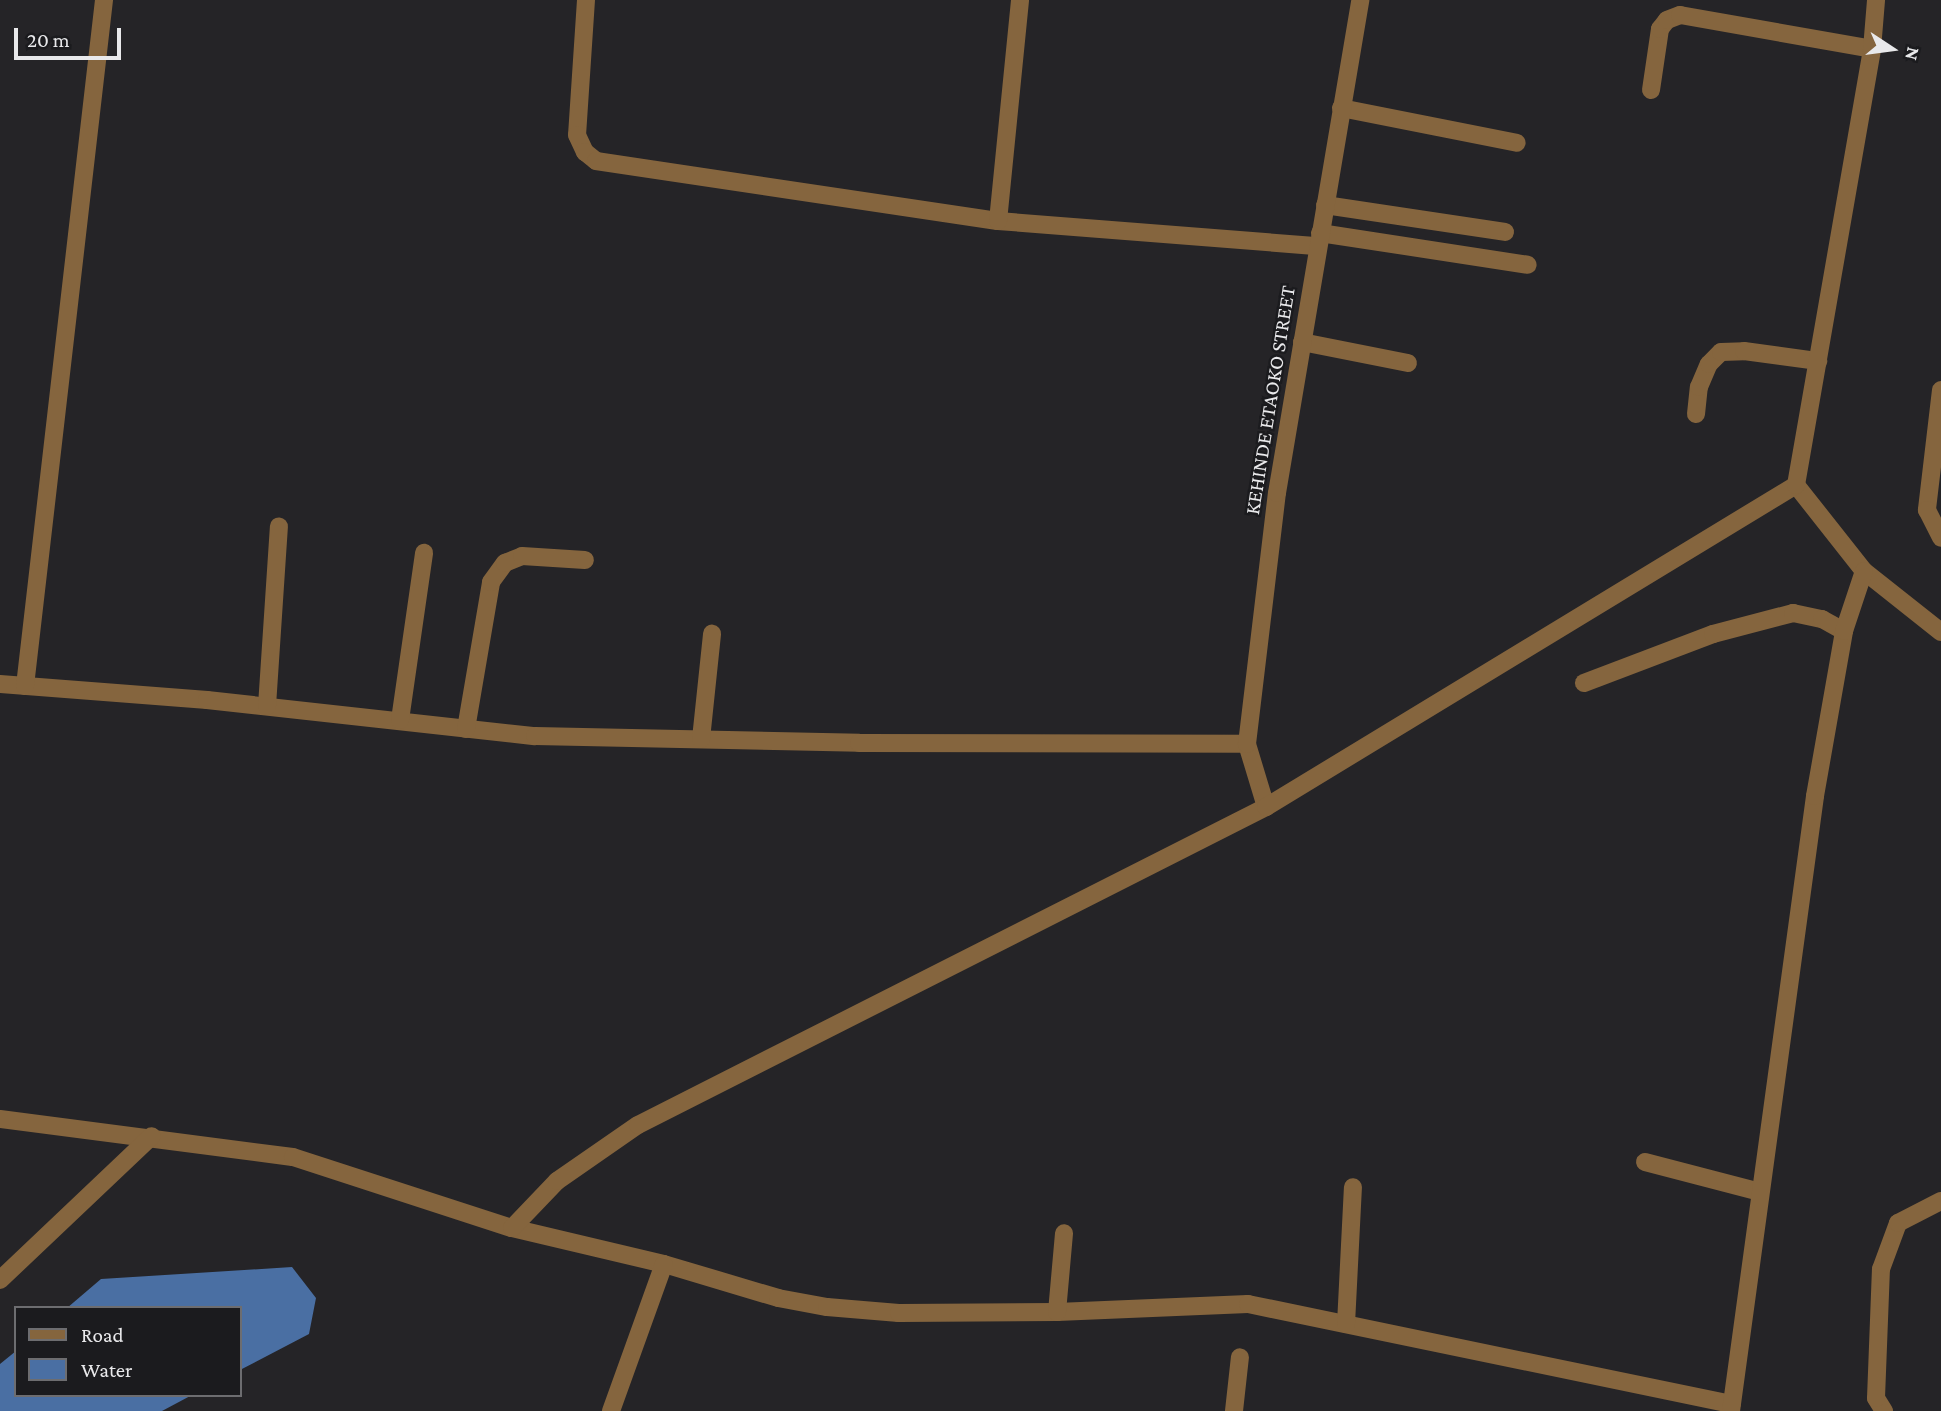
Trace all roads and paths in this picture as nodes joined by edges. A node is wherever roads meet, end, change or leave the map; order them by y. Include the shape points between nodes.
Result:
1 (104, 0) edge
2 (586, 0) edge
3 (1020, 0) edge
4 (1360, 0) edge
5 (1876, 0) edge
6 (1872, 48) junction
7 (1651, 90) dead end
8 (1342, 108) junction
9 (1517, 143) dead end
10 (1325, 205) junction
11 (998, 221) junction
12 (1505, 232) dead end
13 (1319, 239) junction
14 (1528, 265) dead end
15 (1302, 342) junction
16 (1818, 361) junction
17 (1408, 363) dead end
18 (1941, 390) edge
19 (1696, 414) dead end
20 (1936, 458) edge
21 (1796, 485) junction
22 (279, 526) dead end
23 (1941, 538) edge
24 (424, 553) dead end
25 (585, 560) dead end
26 (1864, 571) junction
27 (1844, 631) junction
28 (1941, 632) edge
29 (712, 634) dead end
30 (1584, 683) dead end
31 (0, 684) edge
32 (25, 686) junction
33 (267, 706) junction
34 (400, 720) junction
35 (466, 729) junction
36 (701, 739) junction
37 (1247, 744) junction
38 (1266, 807) junction
39 (0, 1119) edge
40 (152, 1136) junction
41 (1645, 1162) dead end
42 (1353, 1187) dead end
43 (1760, 1192) junction
44 (1941, 1200) edge
45 (512, 1228) junction
46 (1064, 1233) dead end
47 (664, 1264) junction
48 (0, 1280) edge
49 (1058, 1312) junction
50 (1346, 1324) junction
51 (1240, 1357) dead end
52 (1731, 1408) edge
53 (611, 1411) edge
54 (1234, 1411) edge
55 (1884, 1411) edge

1 - 32 street
2 - 11 street via 577,135 584,152 596,161
3 - 11 street
4 - 8 street, KEHINDE ETAOKO STREET
5 - 6 street
6 - 7 street via 1680,15 1660,29
6 - 16 street
8 - 9 street
8 - 10 street, KEHINDE ETAOKO STREET
10 - 12 street
10 - 13 street, KEHINDE ETAOKO STREET
11 - 13 street
13 - 14 street
13 - 15 street, KEHINDE ETAOKO STREET
15 - 17 street
15 - 37 street, KEHINDE ETAOKO STREET via 1277,493
16 - 19 street via 1721,352 1709,364 1699,387
16 - 21 street
18 - 20 street
20 - 23 street via 1927,510
21 - 26 street
21 - 38 street
22 - 33 street
24 - 34 street
25 - 35 street via 522,556 505,563 491,583
26 - 27 street
26 - 28 street
27 - 30 street via 1822,619 1793,613 1713,634
27 - 43 street via 1815,796
29 - 36 street
31 - 32 street
32 - 33 street
33 - 34 street
34 - 35 street
35 - 36 street via 535,736
36 - 37 street
37 - 38 street, KEHINDE ETAOKO STREET
38 - 45 street via 638,1125 558,1181
39 - 40 street
40 - 45 street via 293,1157
40 - 48 street
41 - 43 street
42 - 50 street
43 - 52 street
44 - 55 street via 1898,1223 1881,1269 1876,1398
45 - 47 street
46 - 49 street
47 - 49 street via 778,1298 827,1307 900,1313
47 - 53 street
49 - 50 street via 1248,1304
50 - 52 street
51 - 54 street

